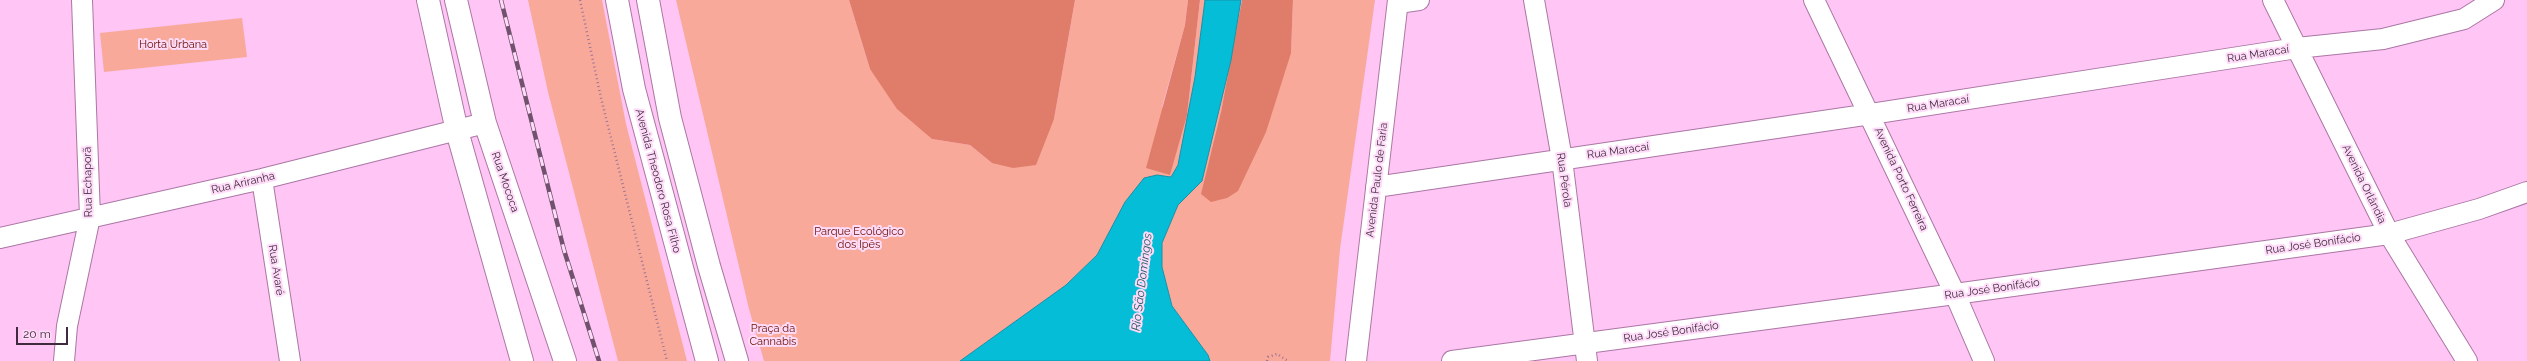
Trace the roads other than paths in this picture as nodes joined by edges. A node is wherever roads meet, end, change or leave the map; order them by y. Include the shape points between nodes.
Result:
1 (82, 0) edge
2 (428, 0) edge
3 (456, 0) edge
4 (617, 0) edge
5 (648, 0) edge
6 (1419, 0) edge
7 (1534, 0) edge
8 (1814, 0) edge
9 (2273, 0) edge
10 (2494, 0) edge
11 (1398, 1) edge
12 (2297, 48) junction
13 (1871, 114) junction
14 (485, 123) junction
15 (456, 131) junction
16 (1562, 159) junction
17 (262, 179) junction
18 (1376, 187) junction
19 (2527, 192) edge
20 (90, 217) junction
21 (2389, 234) junction
22 (0, 238) edge
23 (1956, 294) junction
24 (1586, 353) edge
25 (64, 361) edge
26 (290, 361) edge
27 (522, 361) edge
28 (564, 361) edge
29 (707, 361) edge
30 (737, 361) edge
31 (1356, 361) edge
32 (1452, 361) edge
33 (1984, 361) edge
34 (2467, 361) edge

1 - 20 street, Rua Echaporã
2 - 15 main road
3 - 14 main road, Rua Mococa
4 - 29 main road, Avenida Theodoro Rosa Filho via 634,88
5 - 30 main road via 670,118
6 - 11 street
7 - 16 street, Rua Pérola
8 - 13 street, Avenida Porto Ferreira
9 - 12 street, Avenida Orlândia
10 - 12 street, Rua Maracaí via 2464,19 2391,37
11 - 18 street, Avenida Paulo de Faria
12 - 13 street, Rua Maracaí
12 - 21 street, Avenida Orlândia
13 - 16 street, Rua Maracaí
13 - 23 street, Avenida Porto Ferreira
14 - 15 street, Rua Ariranha
14 - 28 main road, Rua Mococa
15 - 17 street, Rua Ariranha
15 - 27 main road
16 - 18 street, Rua Maracaí
16 - 24 street, Rua Pérola
17 - 20 street, Rua Ariranha
17 - 26 street, Rua Avaré
18 - 31 street, Avenida Paulo de Faria
19 - 21 street, Rua José Bonifácio via 2480,209
20 - 22 street, Rua Ariranha
20 - 25 street, Rua Echaporã via 67,326
21 - 23 street, Rua José Bonifácio
21 - 34 street, Avenida Orlândia
23 - 24 street, Rua José Bonifácio
23 - 33 street, Avenida Porto Ferreira
24 - 32 street, Rua José Bonifácio

